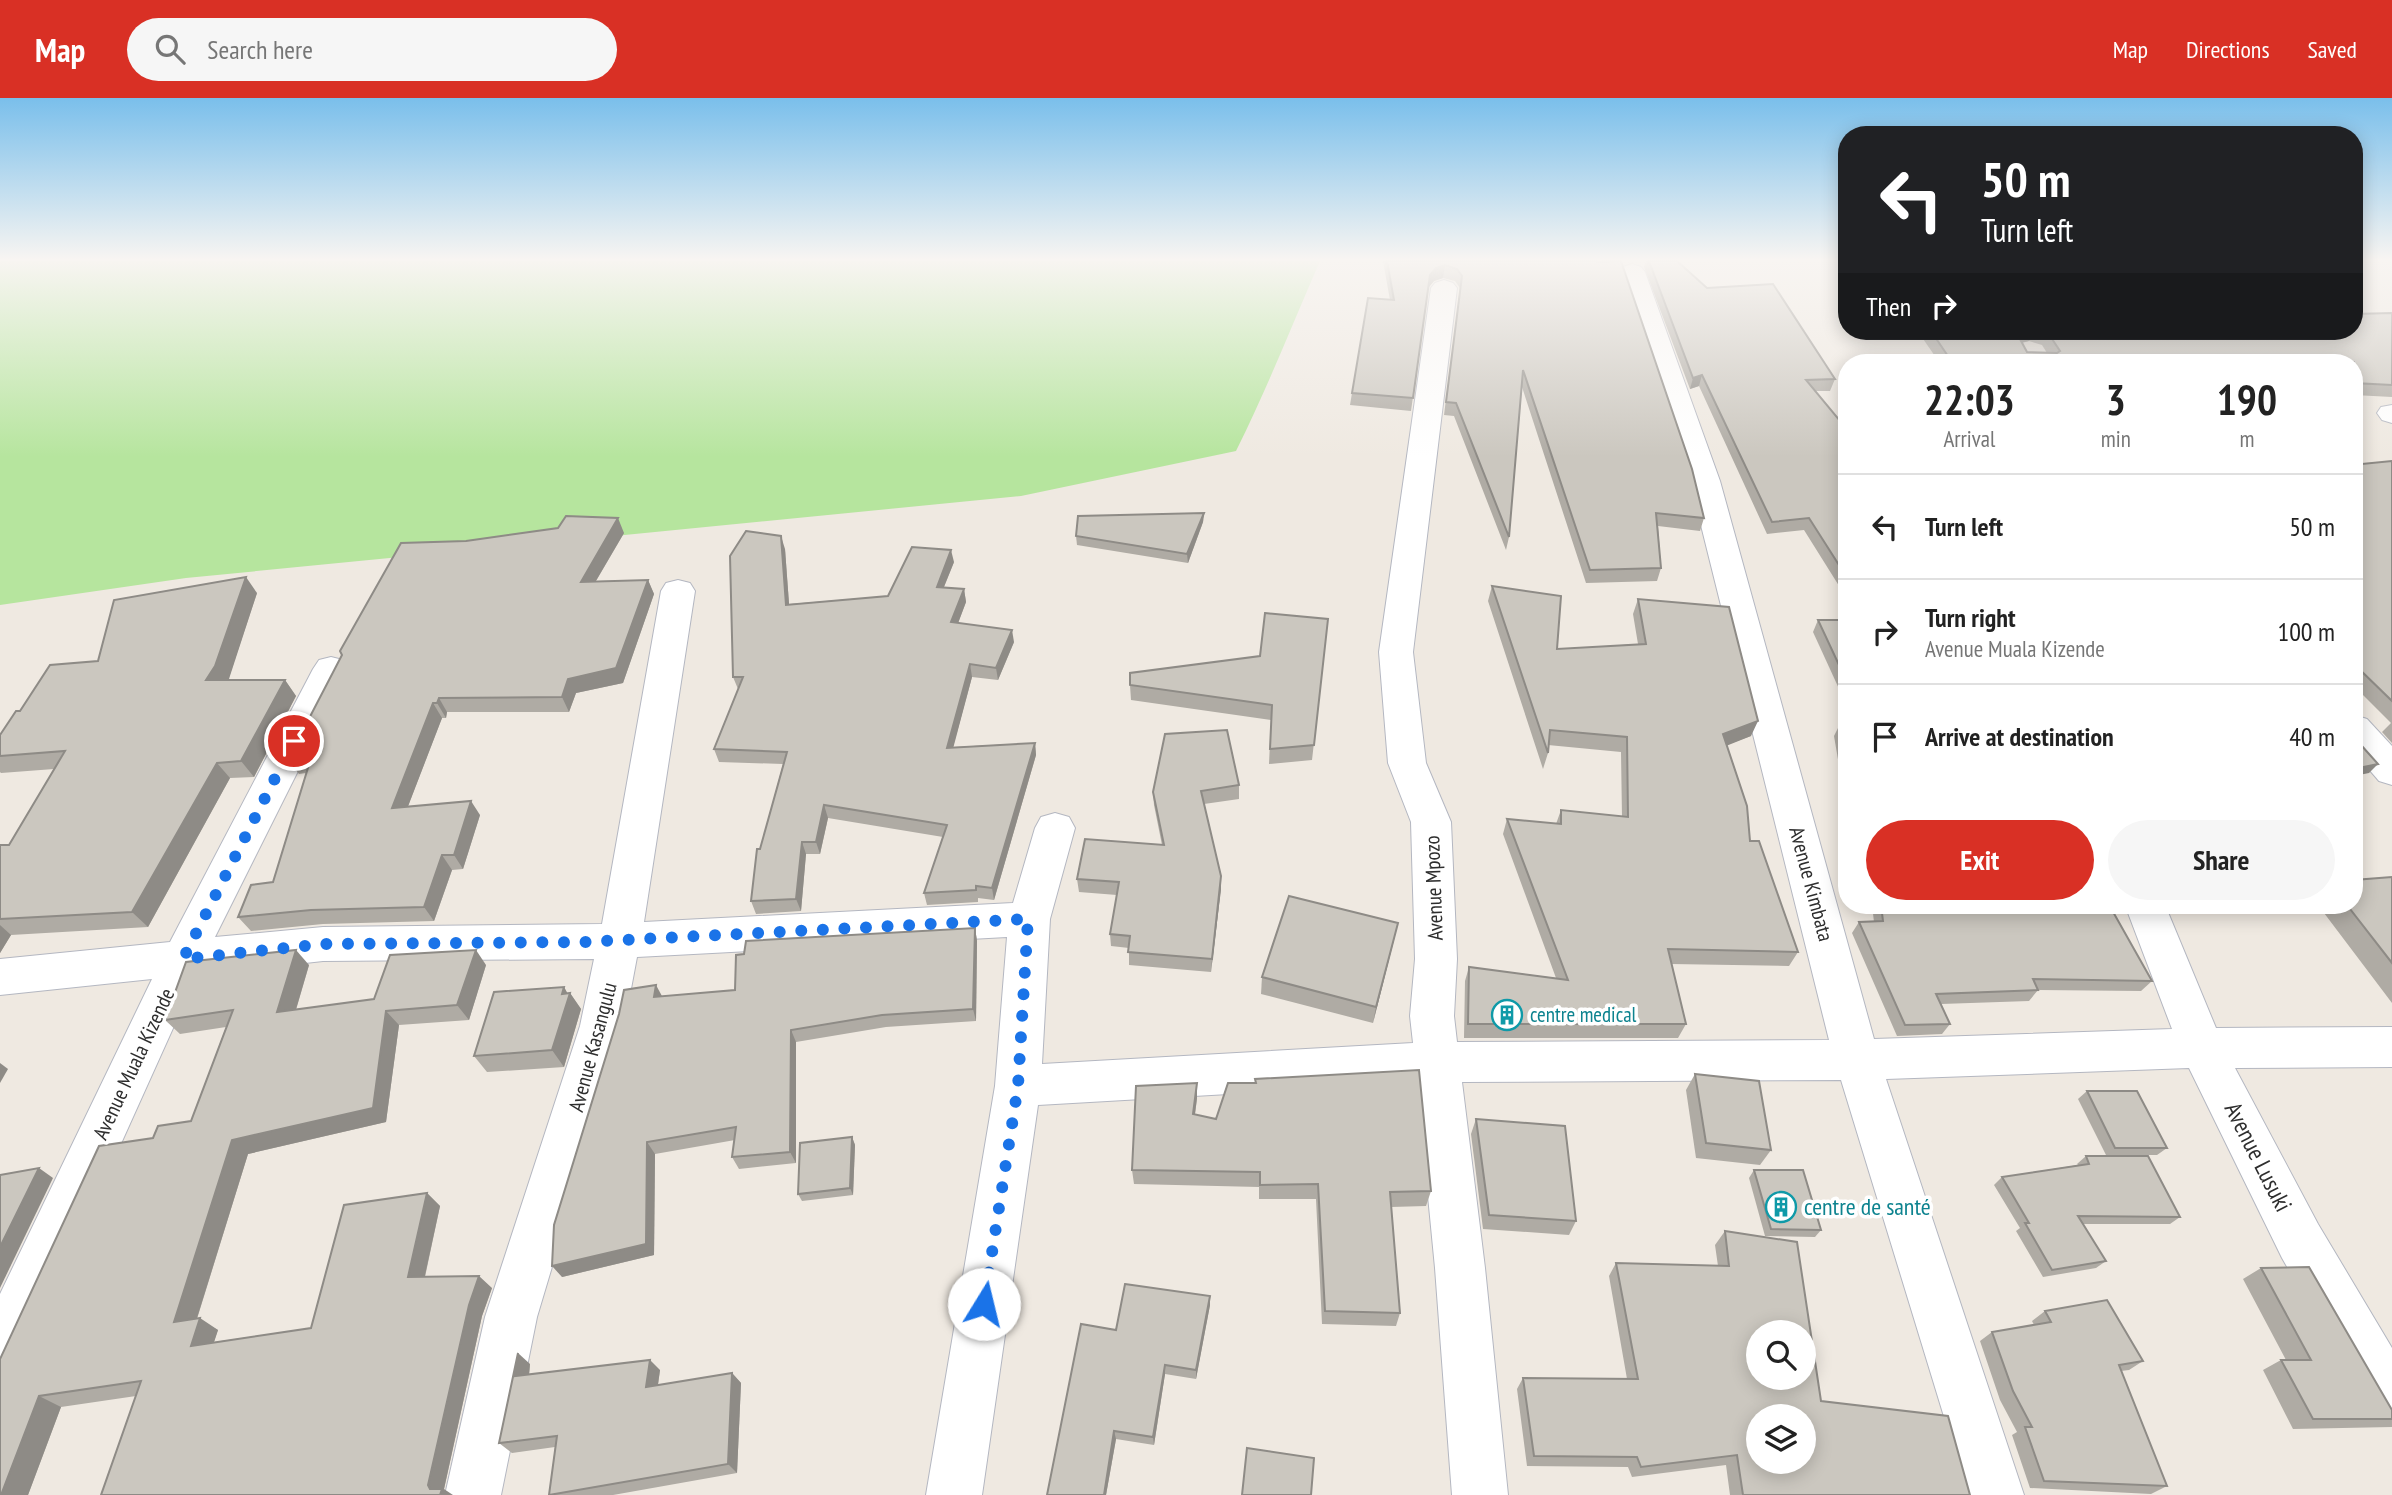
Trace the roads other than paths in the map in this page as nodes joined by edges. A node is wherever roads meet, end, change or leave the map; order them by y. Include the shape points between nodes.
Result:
1 (1439, 326) edge
2 (1651, 326) edge
3 (678, 592) dead end
4 (331, 668) dead end
5 (2363, 738) edge
6 (2392, 771) edge
7 (1055, 828) dead end
8 (2149, 914) edge
9 (1028, 919) junction
10 (620, 939) junction
11 (183, 959) junction
12 (0, 977) edge
13 (2392, 1047) edge
14 (2202, 1048) junction
15 (1857, 1060) junction
16 (1437, 1062) junction
17 (1018, 1086) junction
18 (0, 1351) edge
19 (2392, 1399) edge
20 (474, 1495) edge
21 (954, 1495) edge
22 (1480, 1495) edge
23 (1996, 1495) edge

1 - 16 street, Avenue Mpozo via 1396,652 1407,764 1431,822 1436,959 1432,1016
2 - 15 street, Avenue Kimbata via 1705,481
3 - 10 street, Avenue Kasangulu
4 - 11 street, Avenue Muala Kizende
5 - 6 street
7 - 9 street
8 - 14 street, Avenue Lusuki
9 - 10 street
9 - 17 street
10 - 11 street via 323,944
10 - 20 street, Avenue Kasangulu via 602,1026 511,1317
11 - 12 street
11 - 18 street, Avenue Muala Kizende
13 - 14 street
14 - 15 street
14 - 19 street, Avenue Lusuki via 2300,1241
15 - 16 street
15 - 23 street, Avenue Kimbata
16 - 17 street
16 - 22 street, Avenue Mpozo
17 - 21 street

